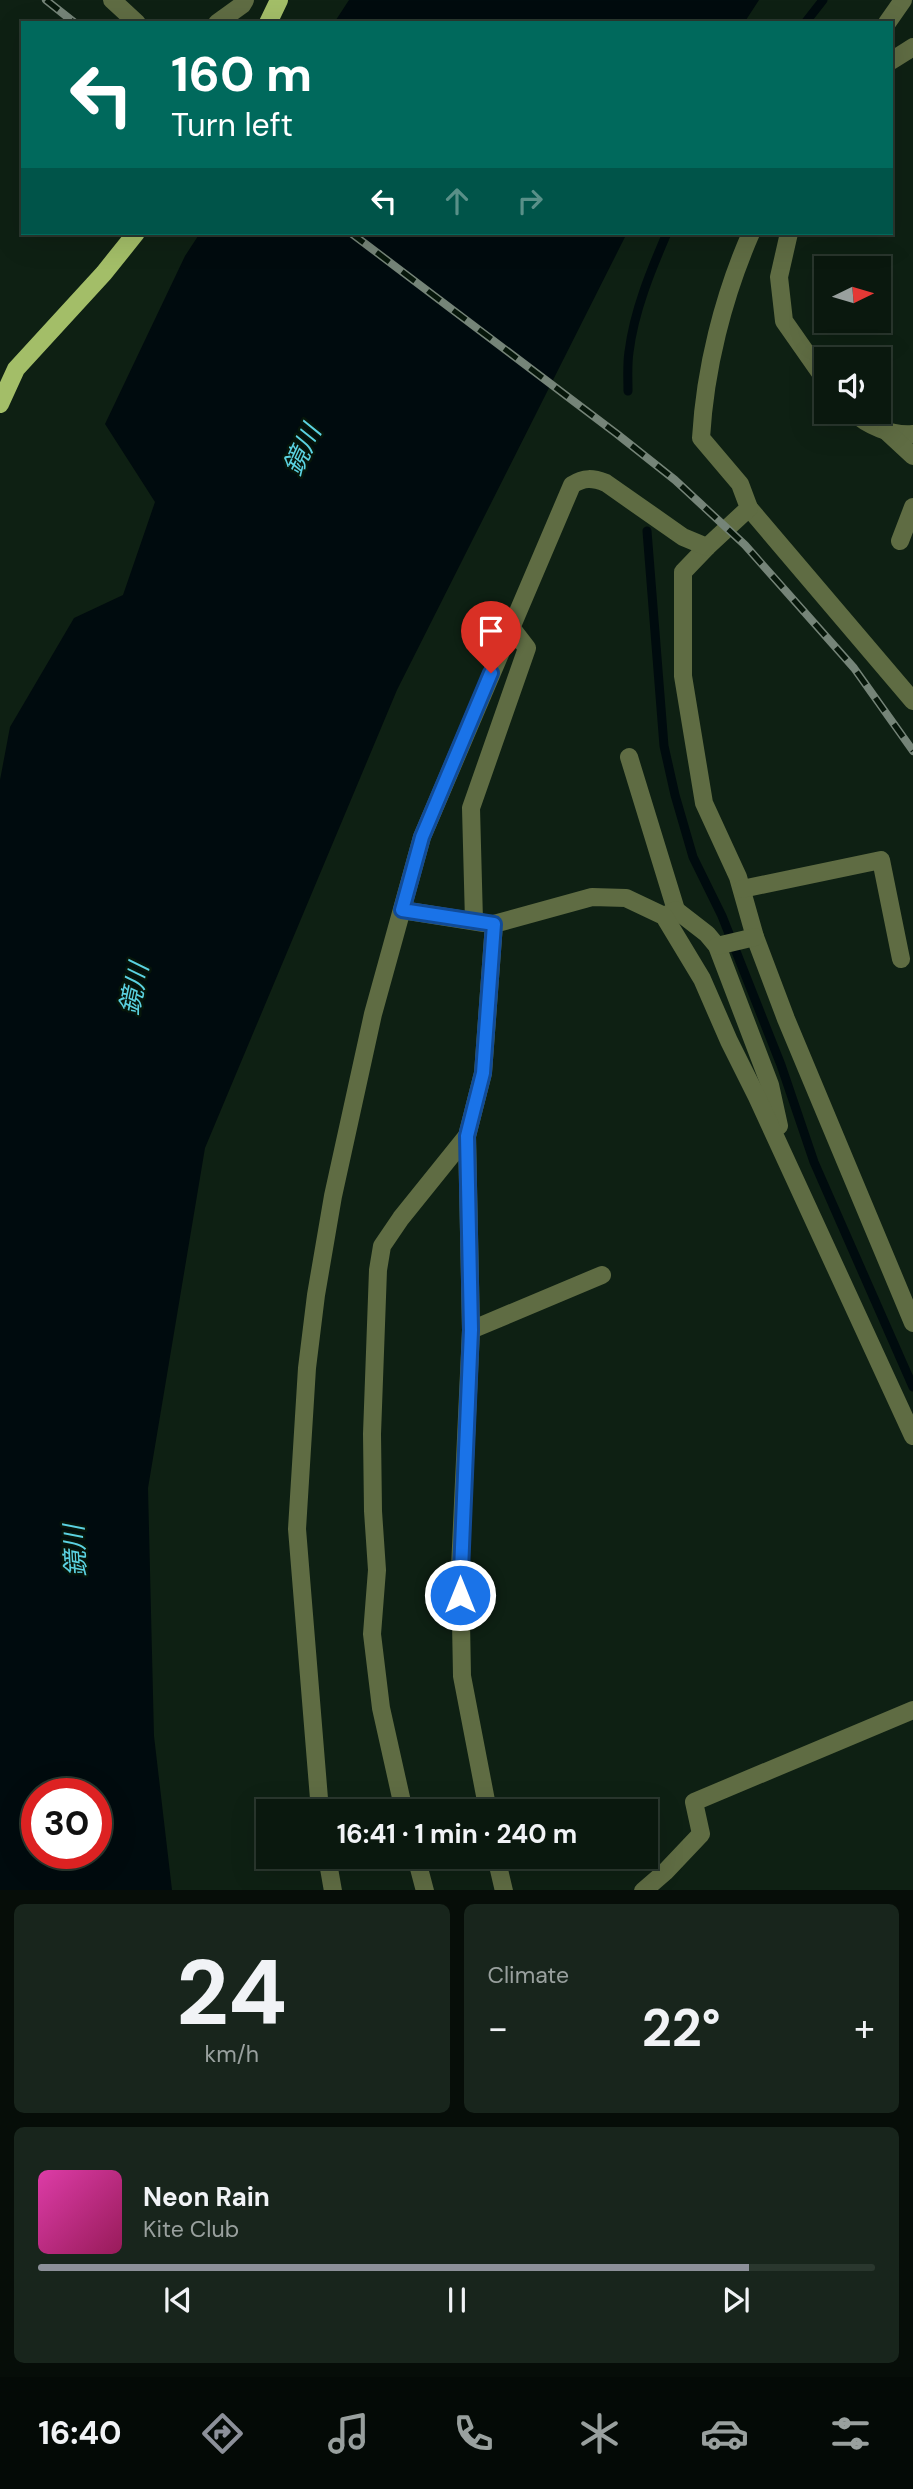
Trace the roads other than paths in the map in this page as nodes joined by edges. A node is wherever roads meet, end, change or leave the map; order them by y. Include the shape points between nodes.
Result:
1 (111, 0) edge
2 (245, 0) edge
3 (279, 0) edge
4 (903, 0) edge
5 (135, 21) edge
6 (220, 21) edge
7 (269, 21) edge
8 (888, 21) edge
9 (913, 47) edge
10 (893, 60) edge
11 (134, 235) edge
12 (750, 235) edge
13 (789, 235) edge
14 (814, 364) edge
15 (0, 404) edge
16 (869, 424) edge
17 (884, 429) junction
18 (913, 434) edge
19 (913, 456) edge
20 (913, 507) edge
21 (749, 508) junction
22 (900, 541) dead end
23 (707, 547) junction
24 (510, 626) junction
25 (913, 701) edge
26 (629, 757) dead end
27 (742, 889) junction
28 (402, 910) junction
29 (670, 913) junction
30 (474, 921) junction
31 (494, 924) junction
32 (753, 937) junction
33 (719, 946) junction
34 (901, 959) dead end
35 (467, 1136) junction
36 (787, 1165) junction
37 (602, 1275) dead end
38 (913, 1323) edge
39 (471, 1330) junction
40 (913, 1436) edge
41 (913, 1710) edge
42 (319, 1799) edge
43 (401, 1799) edge
44 (486, 1799) edge
45 (329, 1869) edge
46 (419, 1869) edge
47 (499, 1869) edge
48 (333, 1890) edge
49 (425, 1890) edge
50 (505, 1890) edge
51 (644, 1890) edge

1 - 5 street
2 - 6 street
3 - 7 main road
4 - 8 street
9 - 10 street
11 - 15 main road via 16,369
12 - 21 street via 732,276 703,401 701,438 740,484
13 - 14 street via 779,277 784,321
16 - 17 street
17 - 18 street
17 - 19 street
20 - 22 street
21 - 23 street
21 - 25 street
23 - 24 street via 683,537 606,483 582,479 572,485
23 - 27 street via 683,572 683,676 704,803
24 - 28 street via 422,837
24 - 30 street via 527,648 471,808
26 - 29 street
27 - 32 street
27 - 34 street via 881,860
28 - 30 street
28 - 42 street via 373,1014 333,1196 307,1368 297,1529
29 - 31 street via 626,898 592,897
29 - 33 street
29 - 36 street
30 - 31 street
31 - 35 street via 483,1073
32 - 33 street
32 - 38 street
33 - 36 street via 770,1085
35 - 39 street
35 - 43 street via 382,1246 377,1270 372,1434 377,1570 372,1634
36 - 40 street
37 - 39 street
39 - 44 street via 460,1568 462,1676
41 - 51 street via 694,1802 701,1834
45 - 48 street
46 - 49 street
47 - 50 street

